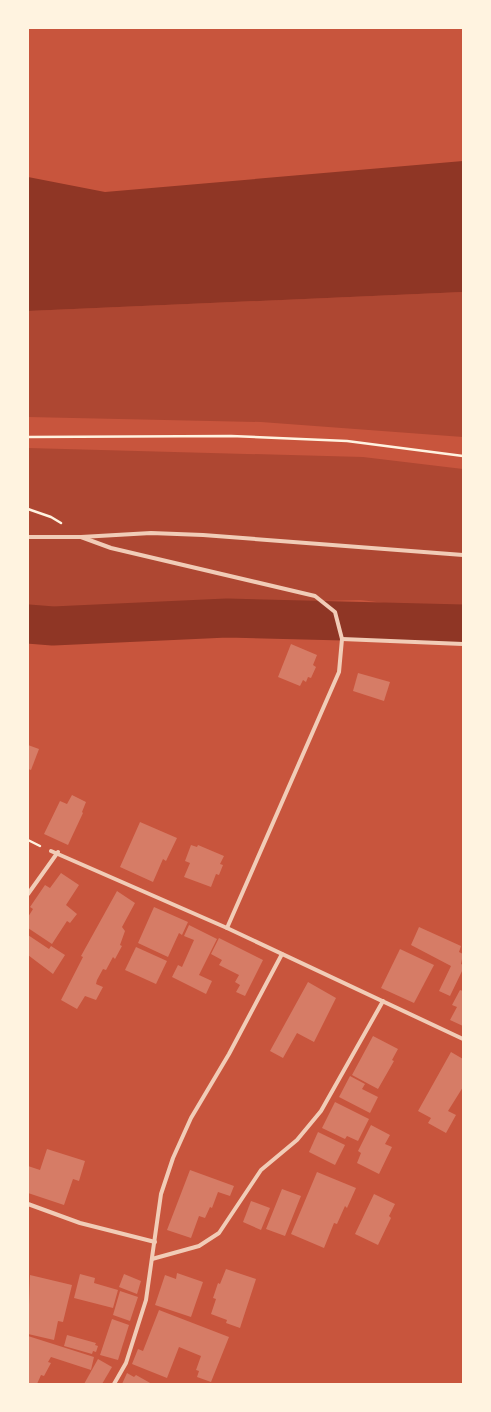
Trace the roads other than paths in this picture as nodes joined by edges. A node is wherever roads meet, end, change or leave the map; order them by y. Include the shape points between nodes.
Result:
1 (28, 537) edge
2 (82, 537) junction
3 (463, 555) edge
4 (342, 639) junction
5 (463, 644) edge
6 (50, 850) dead end
7 (58, 852) junction
8 (28, 894) edge
9 (227, 928) junction
10 (282, 954) junction
11 (383, 1001) junction
12 (463, 1039) edge
13 (28, 1204) edge
14 (155, 1242) junction
15 (152, 1259) junction
16 (114, 1384) edge

1 - 2 street
2 - 3 street via 151,533 203,535
2 - 4 street via 111,548 315,596 335,612
4 - 5 street
4 - 9 street via 339,672
6 - 7 street
7 - 8 street
7 - 9 street
9 - 10 street
10 - 11 street
10 - 14 street via 229,1054 190,1118 161,1194
11 - 12 street
11 - 15 street via 321,1111 297,1140 261,1170 219,1233 199,1246
13 - 14 street via 80,1223
14 - 15 street
15 - 16 street via 146,1300 126,1363

